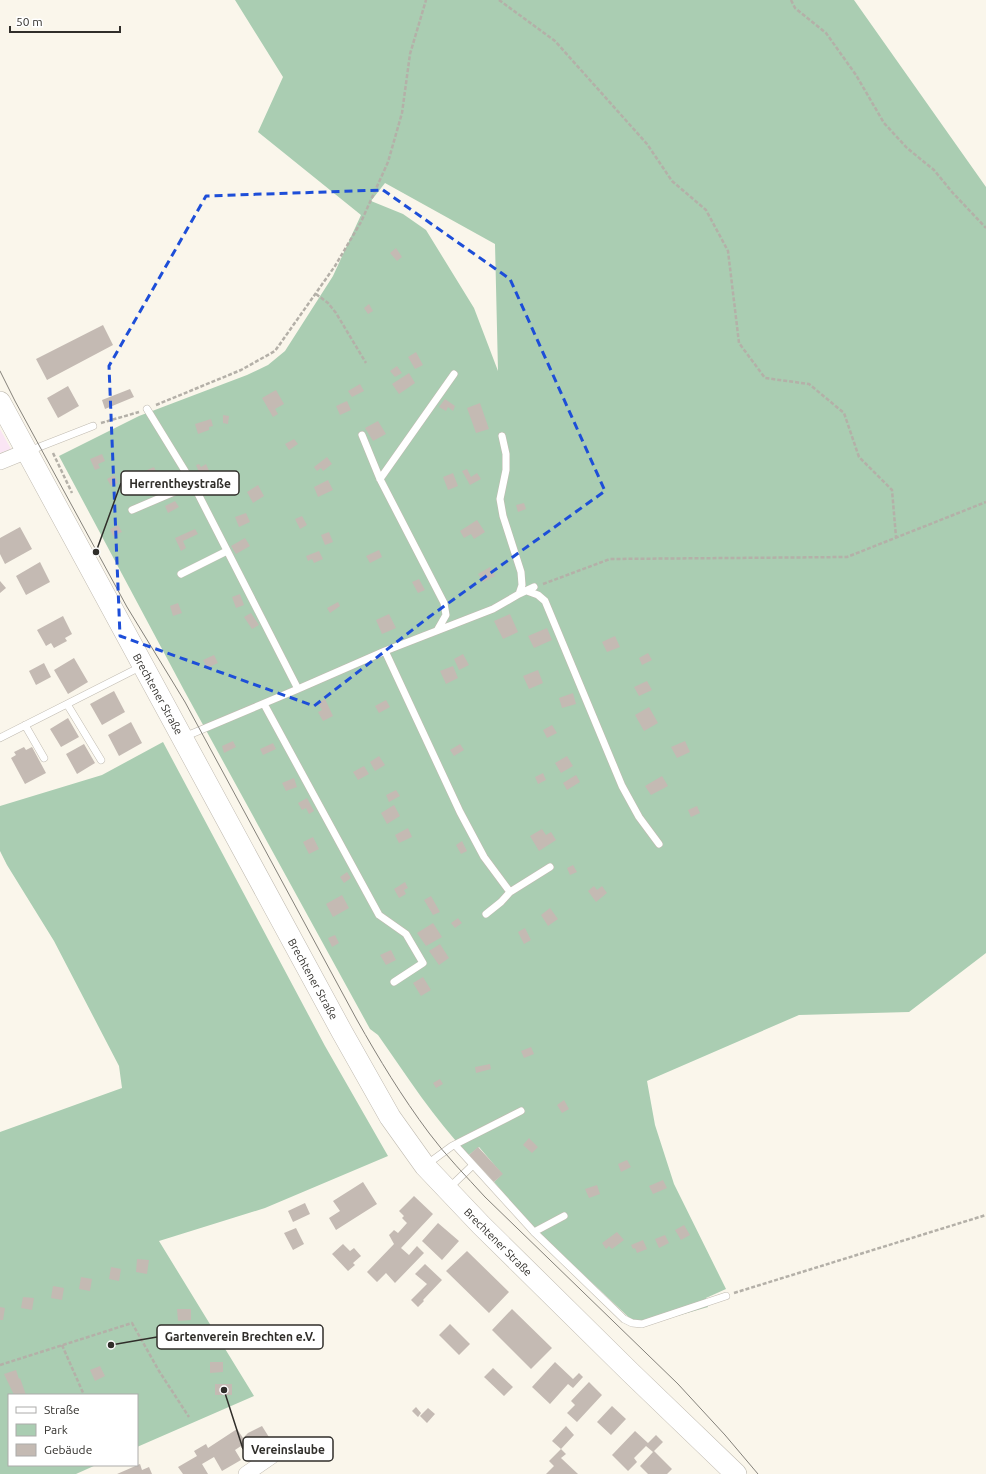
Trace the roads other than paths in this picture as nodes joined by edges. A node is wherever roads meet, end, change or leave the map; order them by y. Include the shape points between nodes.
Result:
1 (454, 374) dead end
2 (0, 402) edge
3 (147, 409) road end
4 (93, 426) road end
5 (362, 435) dead end
6 (502, 436) dead end
7 (27, 451) junction
8 (0, 462) edge
9 (380, 479) junction
10 (193, 484) junction
11 (132, 510) dead end
12 (227, 551) junction
13 (181, 574) dead end
14 (534, 587) road end
15 (527, 591) junction
16 (519, 594) junction
17 (438, 629) junction
18 (385, 650) junction
19 (142, 666) junction
20 (298, 689) junction
21 (67, 704) junction
22 (264, 704) junction
23 (25, 725) junction
24 (183, 737) junction
25 (0, 738) edge
26 (44, 758) dead end
27 (101, 760) dead end
28 (659, 844) dead end
29 (550, 867) dead end
30 (510, 892) junction
31 (486, 914) dead end
32 (394, 982) dead end
33 (521, 1111) dead end
34 (455, 1144) junction
35 (473, 1164) junction
36 (425, 1166) junction
37 (448, 1190) junction
38 (564, 1216) dead end
39 (534, 1232) junction
40 (726, 1296) road end
41 (272, 1456) dead end
42 (246, 1474) edge
43 (736, 1474) edge

1 - 9 lane
2 - 7 main road, Brechtener Straße
3 - 10 lane
4 - 7 lane
5 - 9 lane
6 - 16 lane via 506,470 500,499 521,572 522,585
7 - 8 street
7 - 19 main road, Brechtener Straße
9 - 17 lane via 444,603 446,615
10 - 11 lane
10 - 12 lane
12 - 13 lane
12 - 20 lane
14 - 15 lane
15 - 16 lane
15 - 28 lane via 545,601 622,786
16 - 17 lane via 493,609
17 - 18 lane
18 - 20 lane
18 - 30 lane via 460,812 484,856
19 - 21 lane
19 - 24 main road, Brechtener Straße
20 - 22 lane
21 - 23 lane
21 - 27 lane
22 - 24 lane
22 - 32 lane via 379,915 406,934 424,963
23 - 25 lane
23 - 26 lane
24 - 36 main road, Brechtener Straße via 342,1032 390,1117
29 - 30 lane
30 - 31 lane
33 - 34 lane
34 - 35 lane
34 - 36 lane
35 - 37 lane
35 - 39 lane
36 - 37 main road, Brechtener Straße
37 - 43 main road, Brechtener Straße
38 - 39 lane
39 - 40 lane via 624,1319 632,1323 642,1324
41 - 42 street

